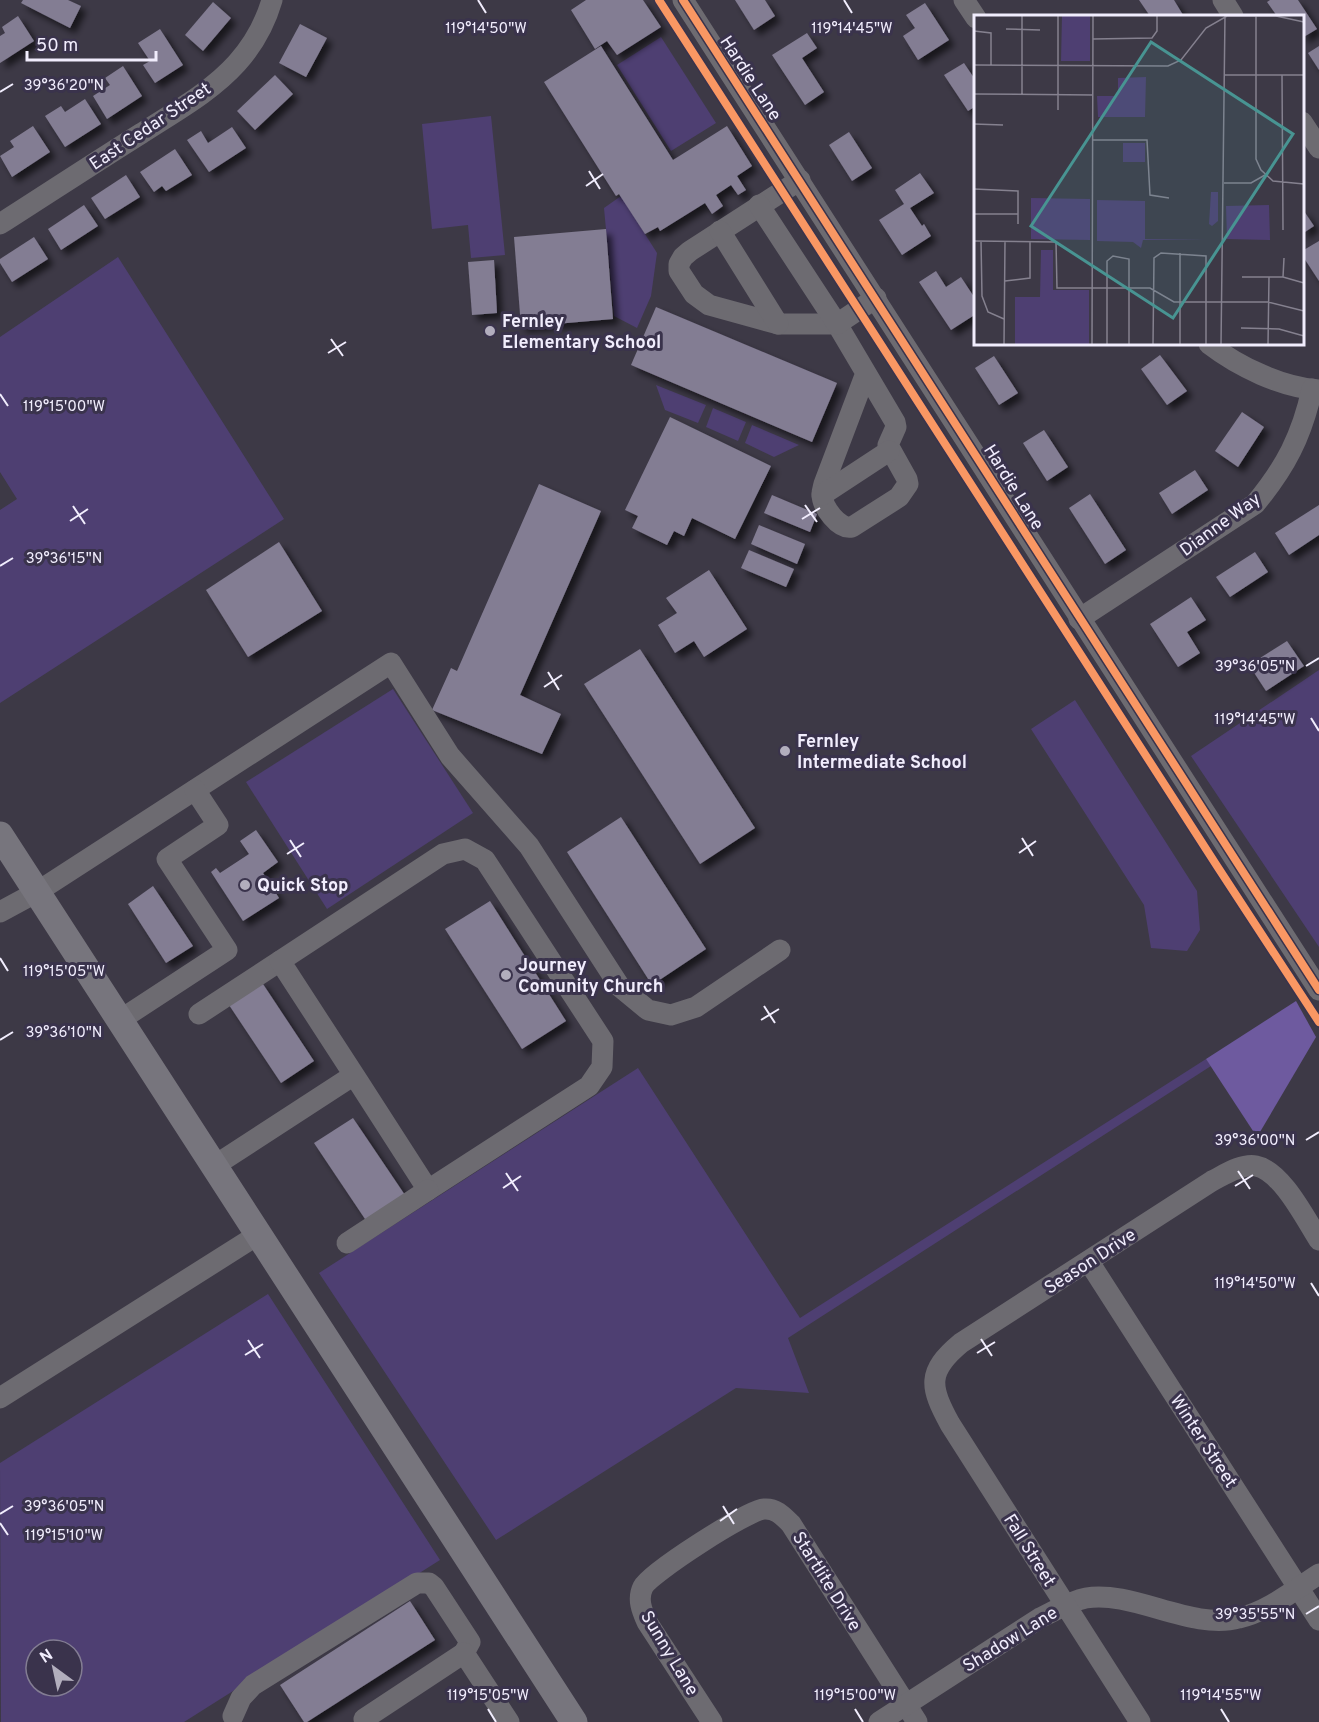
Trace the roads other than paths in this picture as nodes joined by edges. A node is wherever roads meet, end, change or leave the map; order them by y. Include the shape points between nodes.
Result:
1 (272, 0) edge
2 (683, 0) edge
3 (964, 0) edge
4 (1223, 0) edge
5 (1232, 15) edge
6 (974, 16) edge
7 (1304, 125) edge
8 (1319, 148) edge
9 (800, 180) junction
10 (759, 205) junction
11 (0, 225) edge
12 (720, 231) junction
13 (876, 298) junction
14 (778, 324) junction
15 (837, 324) junction
16 (1210, 345) edge
17 (866, 373) junction
18 (1315, 389) edge
19 (889, 451) junction
20 (822, 495) junction
21 (1079, 619) junction
22 (195, 790) junction
23 (0, 835) edge
24 (37, 892) junction
25 (0, 912) edge
26 (780, 950) dead end
27 (280, 961) junction
28 (1319, 990) edge
29 (199, 1014) dead end
30 (120, 1020) junction
31 (354, 1075) junction
32 (214, 1166) junction
33 (428, 1190) junction
34 (259, 1234) junction
35 (1319, 1240) edge
36 (347, 1243) dead end
37 (1089, 1262) junction
38 (936, 1372) joint
39 (0, 1398) edge
40 (705, 1541) joint
41 (1319, 1574) edge
42 (1298, 1588) junction
43 (1065, 1605) junction
44 (1319, 1620) edge
45 (464, 1653) junction
46 (911, 1714) edge
47 (232, 1720) edge
48 (366, 1722) edge
49 (509, 1722) edge
50 (574, 1722) edge
51 (712, 1722) edge
52 (879, 1722) edge
53 (1140, 1722) edge

1 - 11 street, East Cedar Street via 253,43 212,86
2 - 9 street, Hardie Lane
3 - 6 street
4 - 5 street
7 - 8 street
9 - 10 street
9 - 13 street, Hardie Lane
10 - 12 street
10 - 15 street
12 - 14 street
12 - 14 street via 683,257 679,271 683,279 700,300
13 - 15 street
13 - 21 street, Hardie Lane
14 - 15 street
15 - 17 street
16 - 18 street via 1265,376
17 - 19 street via 895,422
17 - 20 street
18 - 21 street, Dianne Way via 1292,451 1255,504
19 - 20 street
19 - 20 street via 907,479 899,497 847,528 836,521
21 - 28 street, Hardie Lane
22 - 24 street
22 - 26 street via 391,663 450,756 529,846 620,987 648,1010 671,1015 696,1007
22 - 30 street via 218,825 167,859 227,950
23 - 24 main road
24 - 25 street
24 - 30 main road
27 - 29 street
27 - 31 street
27 - 33 street via 443,854 465,849 484,860 603,1041 602,1067 589,1086
30 - 32 main road
31 - 32 street
31 - 33 street
32 - 34 main road
33 - 36 street
34 - 39 street
34 - 50 main road
35 - 37 street, Season Drive via 1280,1182 1256,1166 1240,1168 1212,1182
37 - 38 street, Season Drive via 961,1343
37 - 42 street, Winter Street
38 - 43 street, Fall Street via 934,1387 950,1424
40 - 46 street, Startlite Drive via 762,1509 782,1514
40 - 51 street, Sunny Lane via 647,1580 640,1597 647,1622
41 - 42 street, Shadow Lane
42 - 43 street, Shadow Lane via 1239,1619 1193,1617 1096,1597
42 - 44 street, Winter Street
43 - 46 street, Shadow Lane via 1040,1618
43 - 53 street, Fall Street
45 - 47 street via 470,1642 434,1587 417,1583 253,1685 241,1698
45 - 48 street via 364,1719
45 - 49 street
46 - 52 street, Shadow Lane

